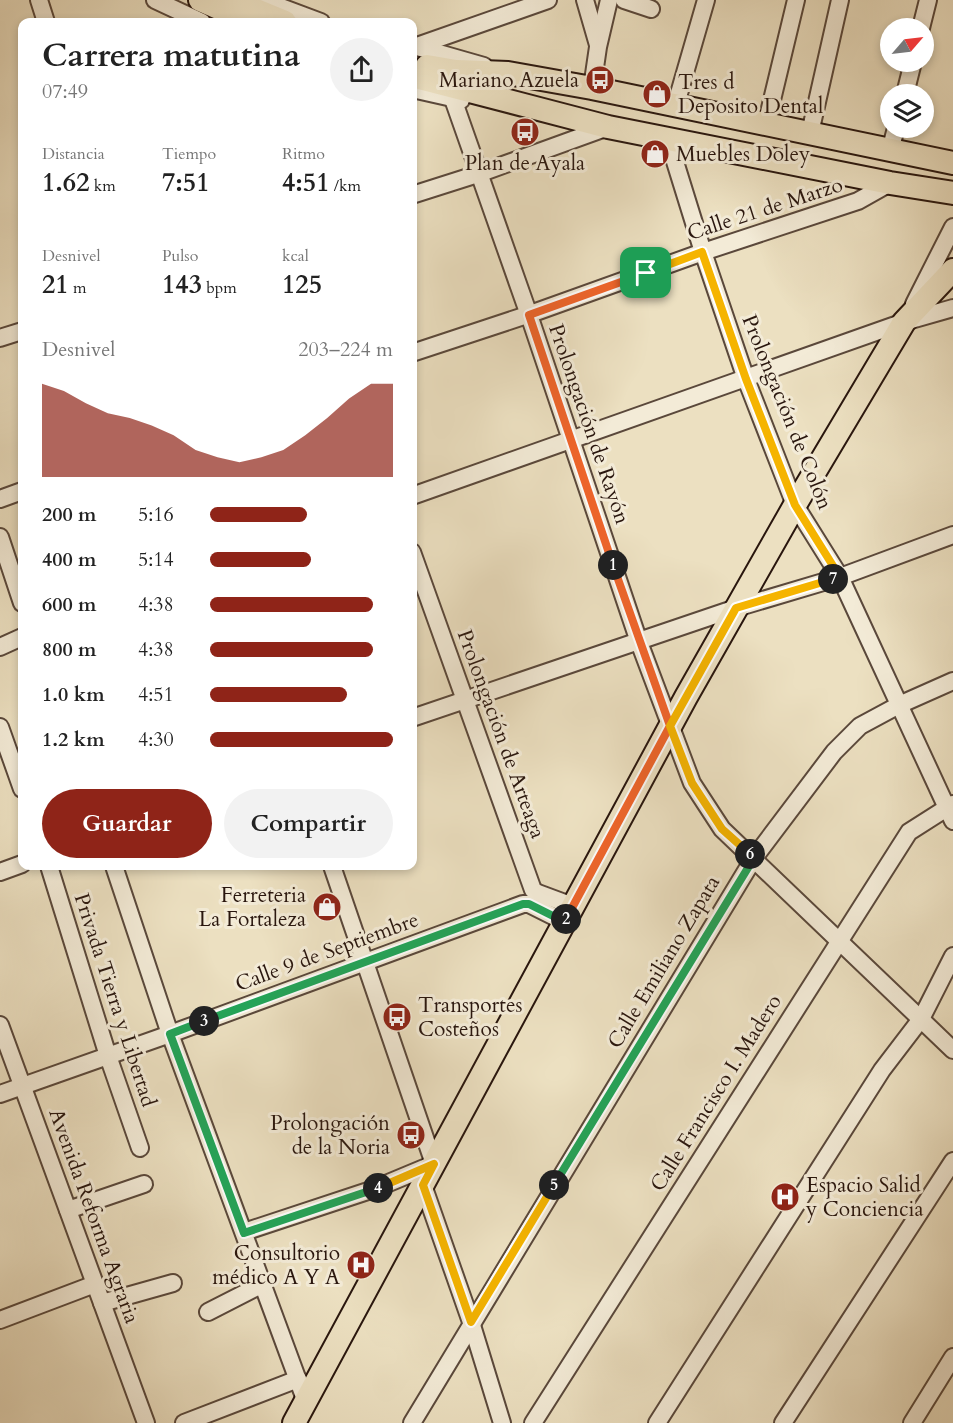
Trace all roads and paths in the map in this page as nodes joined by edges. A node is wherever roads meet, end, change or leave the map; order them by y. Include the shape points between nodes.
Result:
1 (39, 0) edge
2 (155, 0) edge
3 (200, 0) edge
4 (232, 0) edge
5 (262, 0) edge
6 (548, 0) edge
7 (585, 0) edge
8 (609, 0) edge
9 (624, 0) edge
10 (706, 0) edge
11 (796, 0) edge
12 (840, 0) edge
13 (928, 0) edge
14 (651, 9) dead end
15 (45, 18) edge
16 (193, 18) edge
17 (242, 18) edge
18 (275, 18) edge
19 (310, 18) edge
20 (924, 18) edge
21 (598, 47) junction
22 (417, 50) edge
23 (417, 54) edge
24 (417, 77) edge
25 (592, 88) junction
26 (417, 90) edge
27 (453, 99) junction
28 (676, 104) junction
29 (555, 115) junction
30 (766, 125) junction
31 (608, 127) junction
32 (810, 133) junction
33 (893, 138) edge
34 (668, 139) junction
35 (890, 151) junction
36 (953, 163) edge
37 (478, 174) junction
38 (890, 183) junction
39 (417, 193) edge
40 (953, 193) edge
41 (953, 227) edge
42 (702, 252) junction
43 (953, 270) edge
44 (952, 311) edge
45 (529, 315) junction
46 (904, 322) junction
47 (18, 332) edge
48 (0, 338) edge
49 (417, 351) edge
50 (746, 379) junction
51 (571, 441) junction
52 (18, 492) edge
53 (417, 494) edge
54 (0, 499) edge
55 (795, 505) junction
56 (953, 535) edge
57 (0, 537) edge
58 (417, 566) edge
59 (840, 577) junction
60 (18, 591) edge
61 (736, 608) junction
62 (18, 639) edge
63 (639, 642) junction
64 (0, 647) edge
65 (953, 681) edge
66 (464, 699) junction
67 (899, 705) junction
68 (417, 716) edge
69 (670, 726) junction
70 (0, 727) edge
71 (18, 778) edge
72 (951, 811) edge
73 (754, 858) junction
74 (18, 865) edge
75 (50, 870) edge
76 (115, 870) edge
77 (333, 870) edge
78 (0, 872) edge
79 (569, 914) junction
80 (839, 940) junction
81 (953, 956) edge
82 (366, 962) junction
83 (921, 1019) junction
84 (0, 1025) edge
85 (170, 1034) junction
86 (953, 1050) edge
87 (108, 1056) junction
88 (22, 1086) junction
89 (0, 1094) edge
90 (140, 1148) dead end
91 (953, 1161) edge
92 (434, 1164) junction
93 (144, 1184) dead end
94 (423, 1185) junction
95 (68, 1210) junction
96 (244, 1233) junction
97 (173, 1283) dead end
98 (95, 1284) junction
99 (262, 1284) junction
100 (102, 1303) junction
101 (208, 1312) dead end
102 (0, 1320) edge
103 (471, 1322) junction
104 (953, 1357) edge
105 (298, 1379) junction
106 (306, 1402) junction
107 (146, 1423) edge
108 (184, 1423) edge
109 (294, 1423) edge
110 (412, 1423) edge
111 (502, 1423) edge
112 (533, 1423) edge
113 (657, 1423) edge
114 (783, 1423) edge
115 (912, 1423) edge

1 - 15 street
2 - 16 street
3 - 17 main road
4 - 18 main road
5 - 19 street
6 - 22 street
7 - 21 street
8 - 21 street
9 - 14 street
10 - 28 street
11 - 30 street
12 - 32 street
13 - 20 street
21 - 25 street
23 - 25 main road via 456,71 508,73
24 - 29 main road
25 - 28 main road
26 - 27 street
27 - 29 street
27 - 37 street, Prolongación de Rayón
28 - 30 main road
29 - 31 main road
30 - 32 main road
31 - 34 main road
31 - 37 street
32 - 35 main road
33 - 35 street
34 - 38 main road
34 - 42 street, Prolongación de Colón
35 - 36 main road
37 - 39 street
37 - 45 street, Prolongación de Rayón
38 - 40 main road
38 - 42 street, Calle 21 de Marzo via 858,201
41 - 46 street
42 - 45 street, Calle 21 de Marzo
42 - 50 street, Prolongación de Colón
43 - 46 main road
44 - 46 street
45 - 49 street, Calle 21 de Marzo
45 - 51 street, Prolongación de Rayón
46 - 50 street
46 - 55 main road
47 - 48 street
50 - 51 street
50 - 55 street, Prolongación de Colón
51 - 53 street
51 - 63 street, Prolongación de Rayón
52 - 54 street
55 - 59 street, Prolongación de Colón
55 - 61 main road
56 - 59 street
57 - 60 street
58 - 66 street, Prolongación de Arteaga
59 - 61 street
59 - 67 street, Prolongación de Colón
61 - 63 street
61 - 69 main road
62 - 64 street
63 - 66 street
63 - 69 street, Prolongación de Rayón
65 - 67 street, Calle Emiliano Zapata
66 - 68 street
66 - 79 street, Prolongación de Arteaga via 533,890
67 - 72 street, Prolongación de Colón
67 - 73 street, Calle Emiliano Zapata via 860,726 834,752
69 - 73 street, Prolongación de Rayón via 692,783 722,829
69 - 79 main road
70 - 71 street
72 - 80 street, Calle Francisco I. Madero via 909,832
73 - 80 street, Prolongación de Rayón
73 - 103 street, Calle Emiliano Zapata
74 - 78 street
75 - 87 street, Privada Tierra y Libertad
76 - 85 street
77 - 82 street
79 - 82 street, Calle 9 de Septiembre via 523,904
79 - 92 main road
80 - 83 street, Prolongación de Rayón
80 - 112 street, Calle Francisco I. Madero
81 - 83 street
82 - 85 street, Calle 9 de Septiembre
82 - 92 street
83 - 86 street, Prolongación de Rayón
83 - 113 street via 882,1070
84 - 88 street, Avenida Reforma Agraria
85 - 87 street, Calle 9 de Septiembre
85 - 96 street
87 - 88 street, Calle 9 de Septiembre
87 - 90 street, Privada Tierra y Libertad
88 - 89 street, Calle 9 de Septiembre
88 - 95 street, Avenida Reforma Agraria
91 - 114 street
92 - 94 main road
92 - 96 street via 374,1189
93 - 95 street
94 - 103 street
94 - 106 main road
95 - 98 street, Avenida Reforma Agraria
96 - 99 street
97 - 100 street
98 - 100 street, Avenida Reforma Agraria
98 - 102 street
99 - 101 street
99 - 105 street
100 - 107 street, Avenida Reforma Agraria
103 - 110 street, Calle Emiliano Zapata
103 - 111 street
104 - 115 street
105 - 106 street
105 - 108 street
106 - 109 main road

